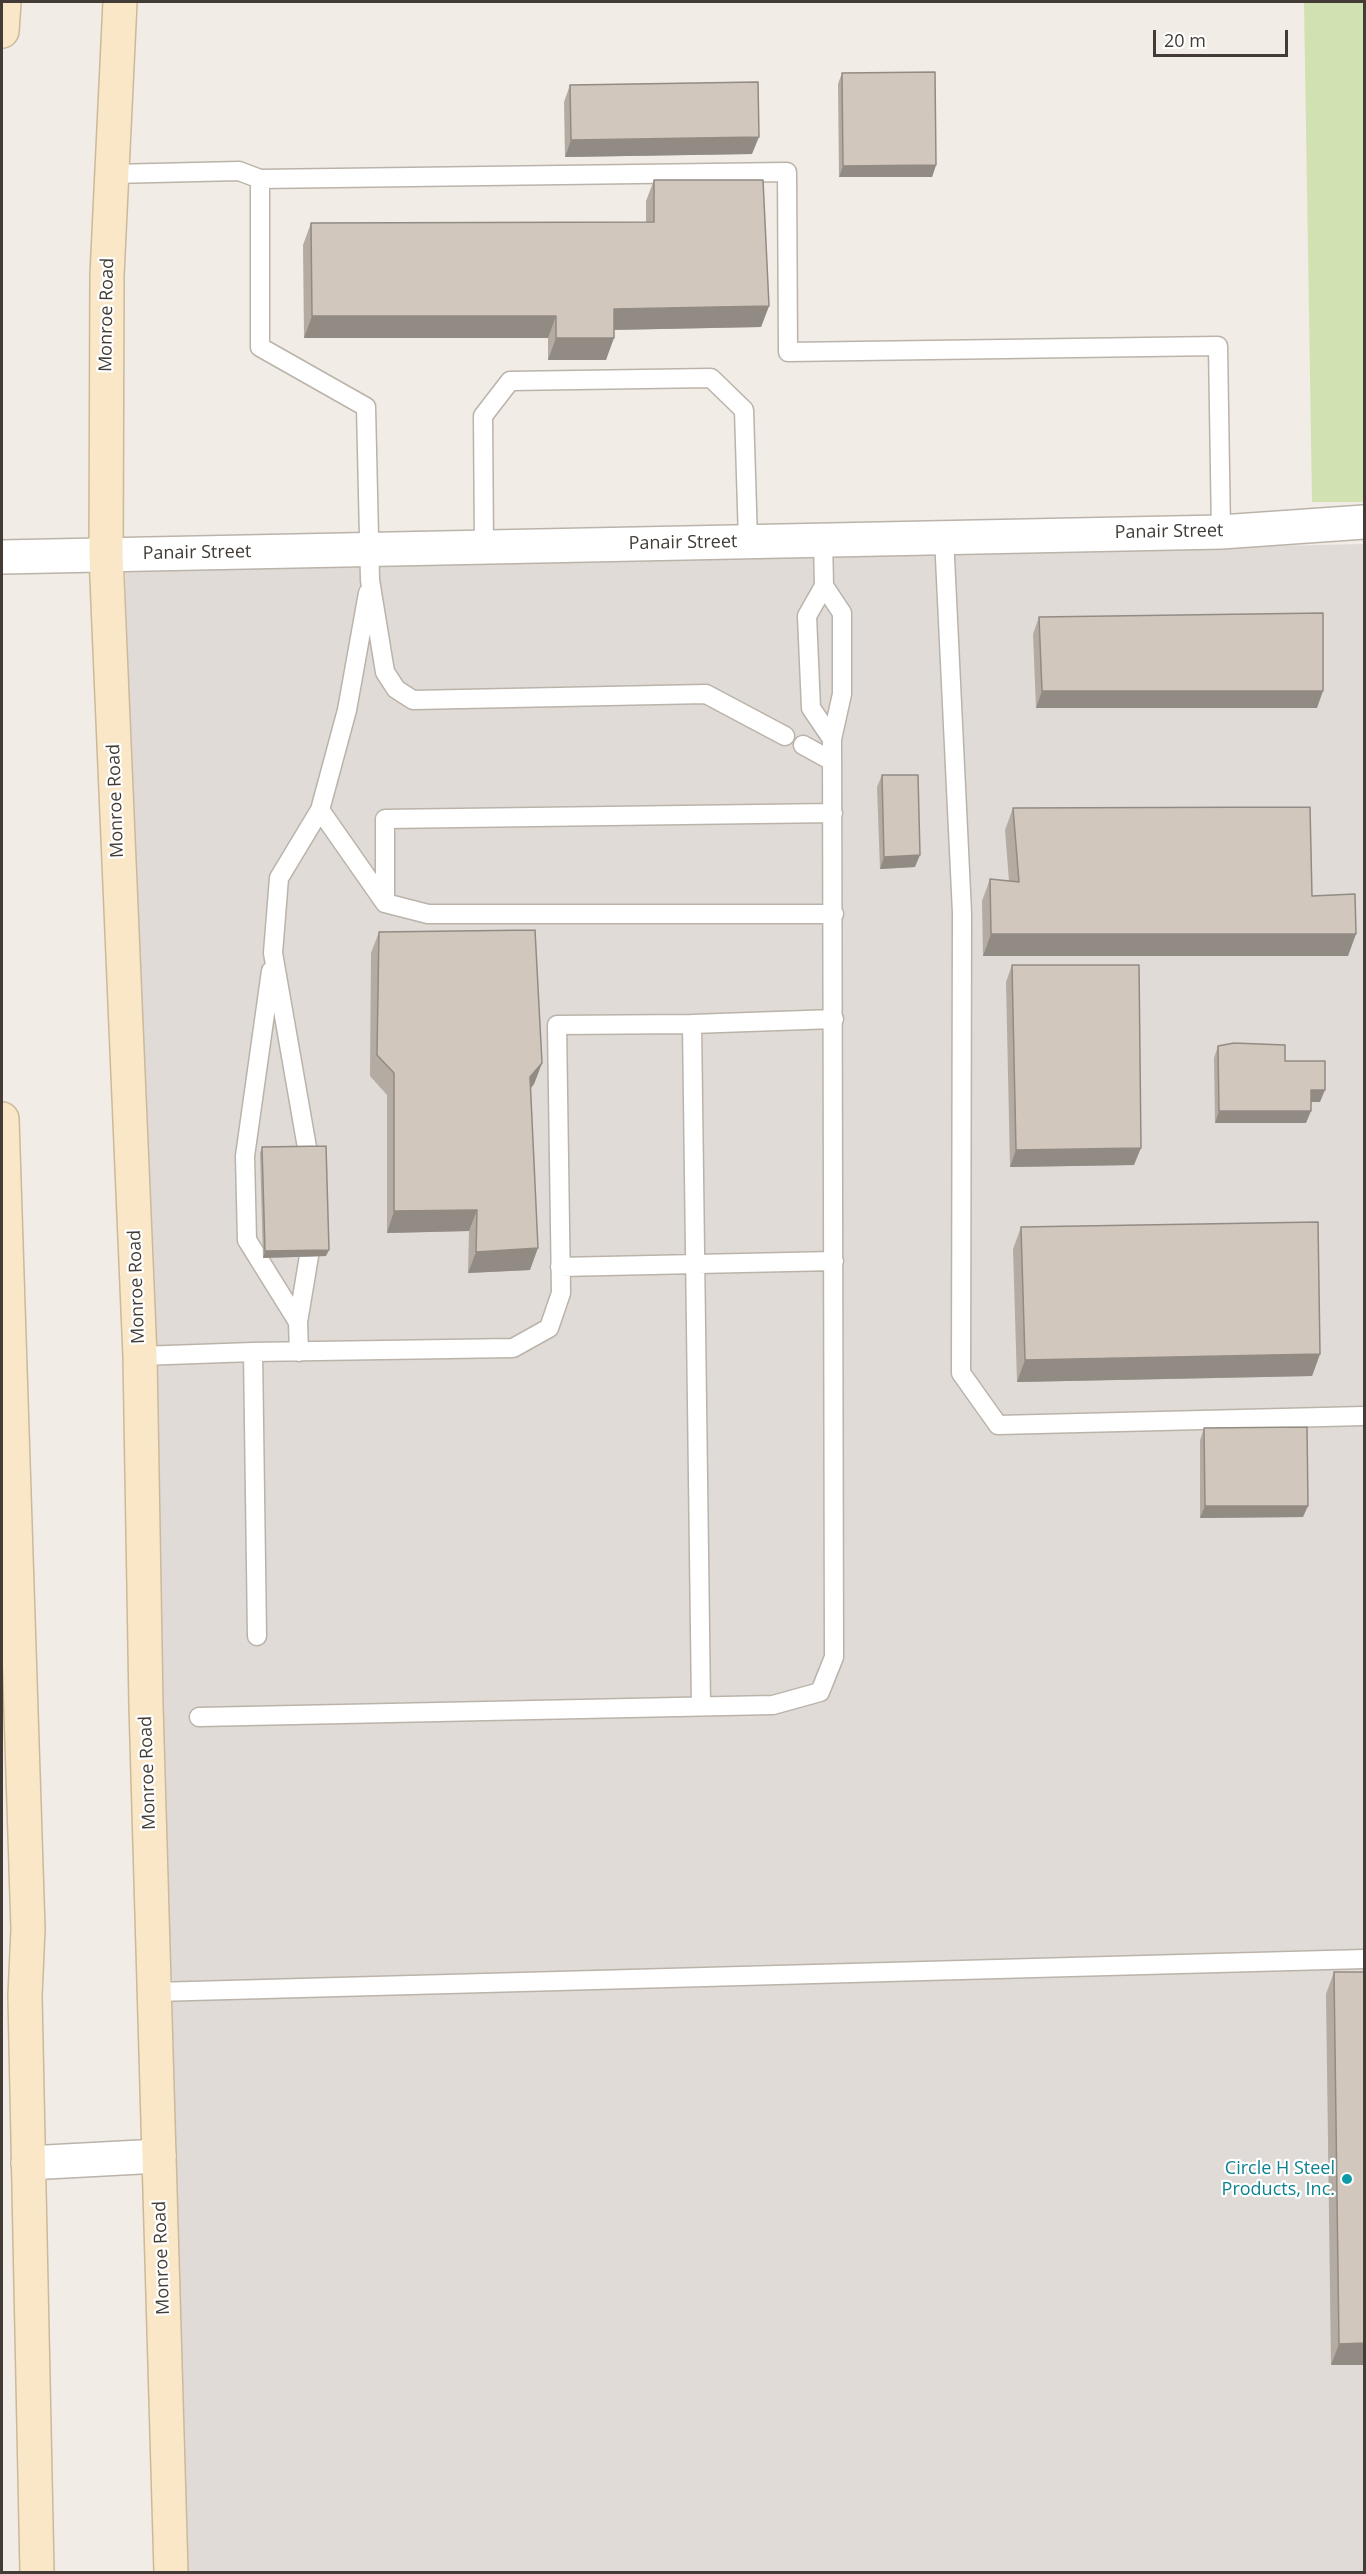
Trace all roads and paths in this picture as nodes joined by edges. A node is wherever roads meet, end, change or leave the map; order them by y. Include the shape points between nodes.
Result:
1 (4, 2) edge
2 (120, 2) edge
3 (2, 31) edge
4 (112, 174) junction
5 (260, 179) junction
6 (1365, 522) edge
7 (1221, 532) junction
8 (944, 537) junction
9 (823, 540) junction
10 (748, 541) junction
11 (484, 547) junction
12 (106, 555) junction
13 (2, 557) edge
14 (370, 564) junction
15 (824, 586) junction
16 (785, 736) dead end
17 (832, 739) junction
18 (803, 745) dead end
19 (832, 761) junction
20 (320, 810) junction
21 (833, 813) junction
22 (385, 903) junction
23 (834, 914) junction
24 (273, 953) junction
25 (834, 1019) junction
26 (692, 1024) junction
27 (2, 1119) edge
28 (309, 1159) edge
29 (309, 1256) edge
30 (834, 1261) junction
31 (695, 1264) junction
32 (560, 1267) junction
33 (298, 1322) junction
34 (253, 1352) junction
35 (299, 1352) junction
36 (6, 1355) edge
37 (140, 1356) junction
38 (1365, 1416) edge
39 (257, 1636) dead end
40 (701, 1705) junction
41 (199, 1717) dead end
42 (1365, 1959) edge
43 (155, 1992) junction
44 (159, 2156) junction
45 (28, 2163) junction
46 (37, 2572) edge
47 (171, 2572) edge

1 - 3 main road
2 - 4 main road, Monroe Road
4 - 5 lane via 239,171
4 - 12 main road, Monroe Road via 107,275
5 - 7 lane via 787,172 788,352 1218,346
5 - 14 lane via 260,347 366,407
6 - 7 street, Panair Street
7 - 8 street, Panair Street
8 - 9 street, Panair Street
8 - 38 lane via 962,913 961,1373 998,1425
9 - 10 street, Panair Street
9 - 15 lane
10 - 11 street, Panair Street
10 - 11 lane via 744,410 711,378 510,381 483,416
11 - 14 street, Panair Street
12 - 13 street, Panair Street
12 - 14 street, Panair Street
12 - 37 main road, Monroe Road
14 - 16 lane via 385,672 396,689 413,700 706,694
14 - 20 lane via 347,710
15 - 17 lane via 842,613 842,694
15 - 17 lane via 807,616 809,674 811,708
17 - 19 lane
18 - 19 lane
19 - 21 lane
20 - 22 lane
20 - 24 lane via 279,878
21 - 22 lane via 385,819
21 - 23 lane
22 - 23 lane via 428,914
23 - 25 lane
24 - 28 lane
24 - 33 lane via 245,1156 246,1240
25 - 26 lane
25 - 30 lane
26 - 31 lane
26 - 32 lane via 557,1025
27 - 36 main road
29 - 33 lane
30 - 31 lane
30 - 40 lane via 834,1657 820,1692 773,1705
31 - 32 lane
31 - 40 lane
32 - 35 lane via 561,1293 549,1328 513,1348
33 - 35 lane
34 - 35 lane
34 - 37 lane
34 - 39 lane
36 - 45 main road via 28,1929
37 - 43 main road, Monroe Road
40 - 41 lane
42 - 43 lane
43 - 44 main road, Monroe Road
44 - 45 street
44 - 47 main road, Monroe Road
45 - 46 main road

